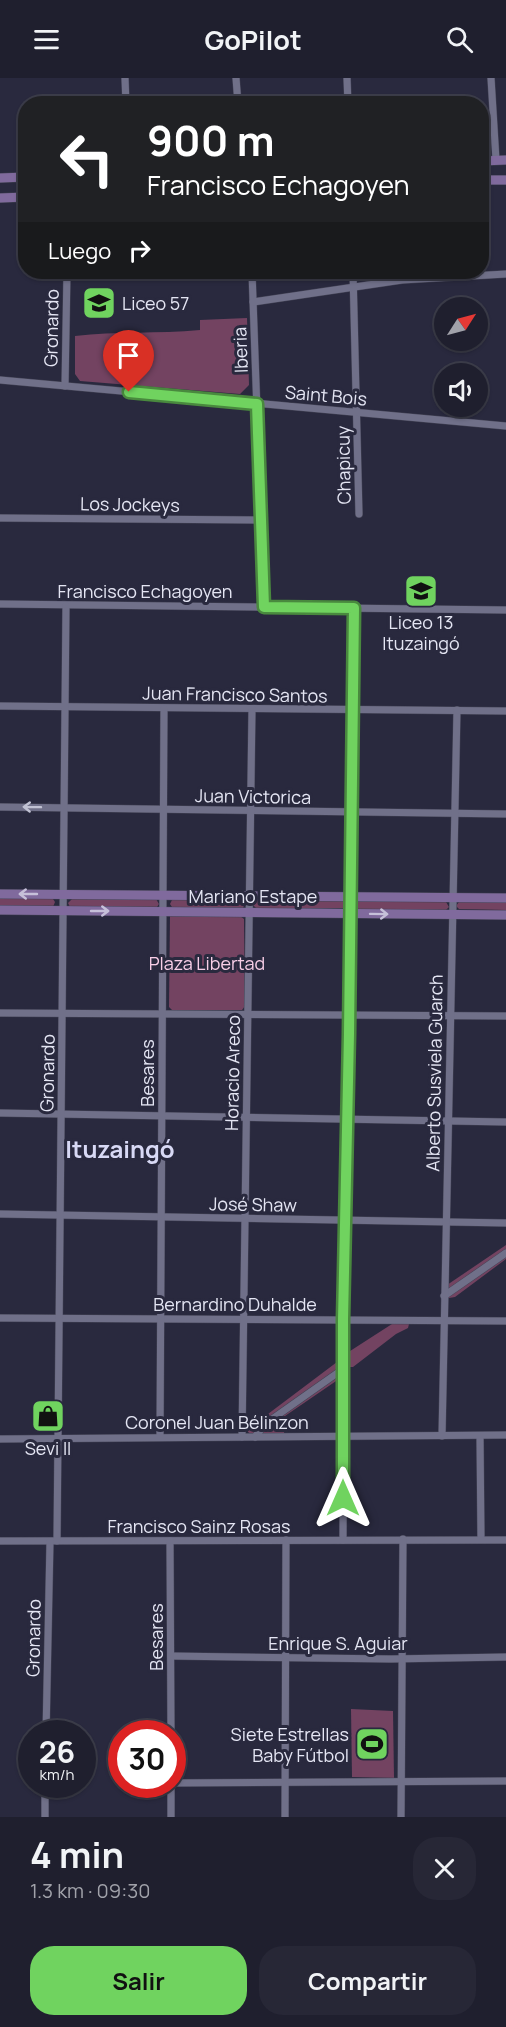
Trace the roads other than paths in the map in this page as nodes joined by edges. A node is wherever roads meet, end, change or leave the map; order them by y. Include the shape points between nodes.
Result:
1 (125, 78) edge
2 (236, 78) edge
3 (347, 78) edge
4 (490, 78) edge
5 (126, 96) edge
6 (237, 96) edge
7 (348, 96) edge
8 (501, 160) edge
9 (18, 177) edge
10 (0, 178) edge
11 (489, 180) edge
12 (506, 180) edge
13 (18, 197) edge
14 (0, 198) edge
15 (506, 274) edge
16 (489, 275) edge
17 (67, 279) edge
18 (252, 279) edge
19 (353, 279) edge
20 (419, 279) edge
21 (353, 286) junction
22 (253, 302) junction
23 (0, 380) edge
24 (65, 386) junction
25 (257, 404) junction
26 (356, 412) junction
27 (506, 426) edge
28 (359, 513) dead end
29 (0, 518) edge
30 (260, 520) junction
31 (0, 604) edge
32 (66, 606) junction
33 (264, 607) junction
34 (354, 608) junction
35 (506, 610) edge
36 (0, 706) edge
37 (65, 706) junction
38 (165, 709) junction
39 (252, 709) junction
40 (353, 710) junction
41 (457, 710) junction
42 (506, 711) edge
43 (0, 807) edge
44 (64, 808) junction
45 (164, 810) junction
46 (251, 811) junction
47 (352, 812) junction
48 (455, 813) junction
49 (506, 814) edge
50 (0, 894) edge
51 (63, 894) junction
52 (163, 895) junction
53 (250, 896) junction
54 (351, 897) junction
55 (453, 897) junction
56 (506, 898) edge
57 (0, 910) edge
58 (63, 911) junction
59 (163, 912) junction
60 (249, 913) junction
61 (350, 913) junction
62 (453, 914) junction
63 (506, 915) edge
64 (0, 1013) edge
65 (62, 1013) junction
66 (248, 1014) junction
67 (163, 1015) junction
68 (349, 1015) junction
69 (450, 1016) junction
70 (506, 1016) edge
71 (0, 1113) edge
72 (61, 1114) junction
73 (162, 1116) junction
74 (246, 1118) junction
75 (347, 1120) junction
76 (448, 1122) junction
77 (506, 1122) edge
78 (0, 1214) edge
79 (60, 1216) junction
80 (161, 1217) junction
81 (244, 1219) junction
82 (344, 1220) junction
83 (446, 1222) junction
84 (506, 1223) edge
85 (506, 1253) edge
86 (444, 1296) junction
87 (0, 1318) edge
88 (58, 1319) junction
89 (161, 1319) junction
90 (243, 1320) junction
91 (343, 1320) junction
92 (444, 1320) junction
93 (506, 1321) edge
94 (343, 1369) junction
95 (506, 1435) edge
96 (480, 1436) junction
97 (160, 1437) junction
98 (242, 1437) junction
99 (255, 1437) junction
100 (343, 1437) junction
101 (442, 1437) junction
102 (57, 1438) junction
103 (0, 1439) edge
104 (403, 1539) junction
105 (481, 1539) junction
106 (286, 1540) junction
107 (343, 1540) junction
108 (506, 1540) edge
109 (0, 1541) edge
110 (171, 1541) junction
111 (53, 1542) junction
112 (171, 1656) junction
113 (506, 1657) edge
114 (287, 1658) junction
115 (402, 1659) junction
116 (47, 1720) edge
117 (171, 1720) edge
118 (506, 1781) edge
119 (401, 1782) junction
120 (286, 1783) junction
121 (186, 1784) edge
122 (45, 1798) edge
123 (172, 1798) edge
124 (45, 1817) edge
125 (171, 1817) edge
126 (285, 1817) edge
127 (401, 1817) edge

1 - 5 street
2 - 6 street
3 - 7 street
4 - 8 street
9 - 10 street
11 - 12 street
13 - 14 street
15 - 16 street
17 - 24 street, Gronardo
18 - 22 street, Iberia
19 - 21 street, Chapicuy
20 - 21 street
21 - 22 street
21 - 26 street, Chapicuy
22 - 25 street, Iberia
23 - 24 street, Saint Bois
24 - 25 street, Saint Bois
25 - 26 street, Saint Bois
25 - 30 street, Iberia
26 - 27 street, Saint Bois
26 - 28 street, Chapicuy
29 - 30 street, Los Jockeys
30 - 33 street, Iberia
31 - 32 street, Francisco Echagoyen
32 - 33 street, Francisco Echagoyen
32 - 37 street, Gronardo
33 - 34 street, Francisco Echagoyen
34 - 35 street, Francisco Echagoyen
34 - 40 street
36 - 37 street, Juan Francisco Santos
37 - 38 street, Juan Francisco Santos
37 - 44 street, Gronardo
38 - 39 street, Juan Francisco Santos
38 - 45 street, Besares
39 - 40 street, Juan Francisco Santos
39 - 46 street, Horacio Areco
40 - 41 street, Juan Francisco Santos
40 - 47 street
41 - 42 street, Juan Francisco Santos
41 - 48 street, Alberto Susviela Guarch
44 -> 43 street, Juan Victorica
44 - 45 street, Juan Victorica
44 - 51 street, Gronardo
45 - 46 street, Juan Victorica
45 - 52 street, Besares
46 - 47 street, Juan Victorica
46 - 53 street, Horacio Areco
47 - 48 street, Juan Victorica
47 - 54 street
48 - 49 street, Juan Victorica
48 - 55 street, Alberto Susviela Guarch
51 -> 50 street, Mariano Estape
51 - 52 street, Mariano Estape
51 - 58 street, Gronardo
52 - 53 street, Mariano Estape
52 - 59 street, Besares
53 - 54 street, Mariano Estape
53 - 60 street, Horacio Areco
54 - 55 street, Mariano Estape
54 - 61 street
55 - 56 street, Mariano Estape
55 - 62 street, Alberto Susviela Guarch
57 - 58 street, Mariano Estape
58 -> 59 street, Mariano Estape
58 - 65 street, Gronardo
59 - 60 street, Mariano Estape
59 - 67 street, Besares
60 - 61 street, Mariano Estape
60 - 66 street, Horacio Areco
61 -> 62 street, Mariano Estape
61 - 68 street
62 - 63 street, Mariano Estape
62 - 69 street, Alberto Susviela Guarch
64 - 65 street
65 - 67 street
65 - 72 street, Gronardo
66 - 67 street
66 - 68 street
66 - 74 street, Horacio Areco
67 - 73 street, Besares
68 - 69 street
68 - 75 street
69 - 70 street
69 - 76 street, Alberto Susviela Guarch
71 - 72 street
72 - 73 street
72 - 79 street, Gronardo
73 - 74 street
73 - 80 street, Besares
74 - 75 street
74 - 81 street, Horacio Areco
75 - 76 street
75 - 82 street
76 - 77 street
76 - 83 street, Alberto Susviela Guarch
78 - 79 street, José Shaw
79 - 80 street, José Shaw
79 - 88 street, Gronardo
80 - 81 street, José Shaw
80 - 89 street, Besares
81 - 82 street, José Shaw
81 - 90 street, Horacio Areco
82 - 83 street, José Shaw
82 - 91 street
83 - 84 street, José Shaw
83 - 86 street, Alberto Susviela Guarch
85 - 86 street
86 - 92 street, Alberto Susviela Guarch
87 - 88 street, Bernardino Duhalde
88 - 89 street, Bernardino Duhalde
88 - 102 street, Gronardo
89 - 90 street, Bernardino Duhalde
89 - 97 street, Besares
90 - 91 street, Bernardino Duhalde
90 - 98 street, Horacio Areco
91 - 92 street, Bernardino Duhalde
91 - 94 street
92 - 93 street, Bernardino Duhalde
92 - 101 street, Alberto Susviela Guarch
94 - 99 street via 265,1424
94 - 100 street
95 - 96 street, Coronel Juan Bélinzon
96 - 101 street, Coronel Juan Bélinzon
96 - 105 street
97 - 98 street, Coronel Juan Bélinzon
97 - 102 street, Coronel Juan Bélinzon
98 - 99 street, Coronel Juan Bélinzon
99 - 100 street, Coronel Juan Bélinzon
100 - 101 street, Coronel Juan Bélinzon
100 - 107 street
102 - 103 street, Coronel Juan Bélinzon
102 - 111 street, Gronardo
104 - 105 street, Francisco Sainz Rosas
104 - 107 street, Francisco Sainz Rosas
104 - 115 street
105 - 108 street, Francisco Sainz Rosas
106 - 107 street, Francisco Sainz Rosas
106 - 110 street, Francisco Sainz Rosas
106 - 114 street
109 - 111 street, Francisco Sainz Rosas
110 - 111 street, Francisco Sainz Rosas
110 - 112 street, Besares
111 - 116 street, Gronardo
112 - 114 street, Enrique S. Aguiar
112 - 117 street, Besares
113 - 115 street, Enrique S. Aguiar
114 - 115 street, Enrique S. Aguiar
114 - 120 street
115 - 119 street
118 - 119 street
119 - 120 street
119 - 127 street
120 - 121 street
120 - 126 street
122 - 124 street
123 - 125 street

